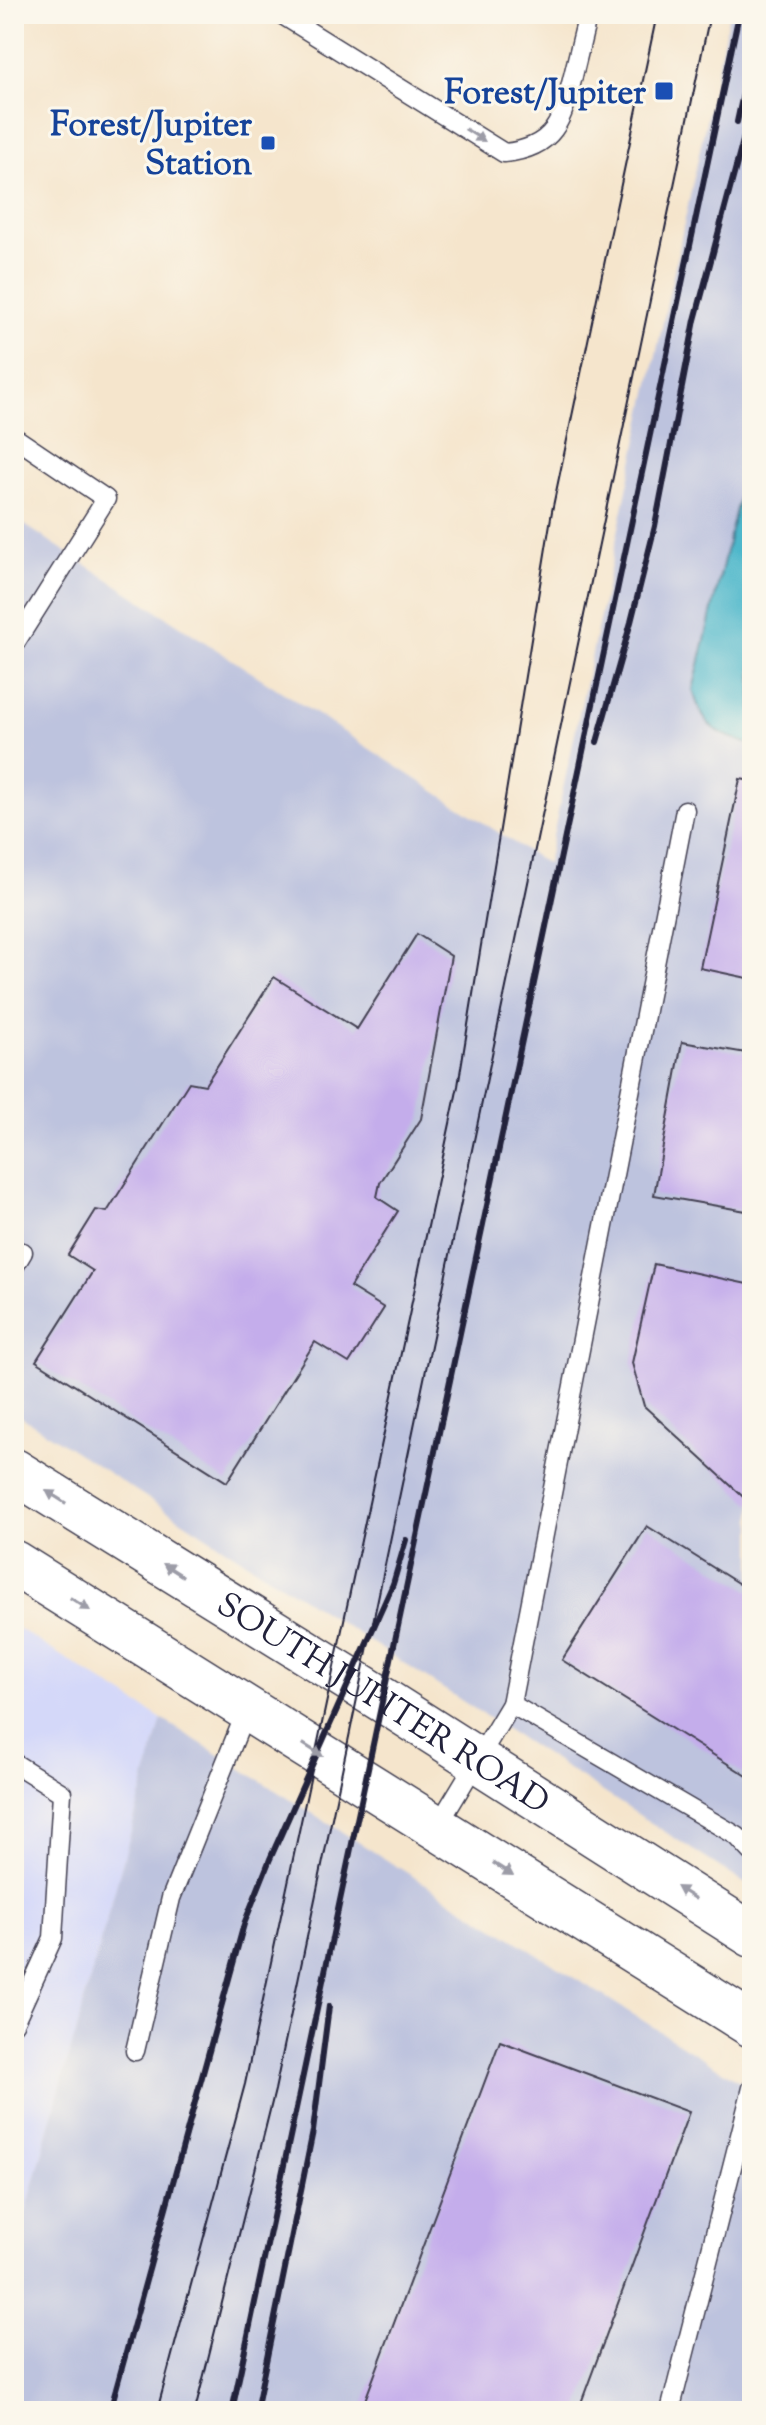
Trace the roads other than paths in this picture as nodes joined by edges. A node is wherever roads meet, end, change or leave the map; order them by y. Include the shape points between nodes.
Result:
1 (281, 14) edge
2 (588, 14) edge
3 (14, 437) edge
4 (14, 645) edge
5 (685, 810) dead end
6 (14, 1471) edge
7 (14, 1563) edge
8 (511, 1704) junction
9 (247, 1709) junction
10 (477, 1760) junction
11 (14, 1763) edge
12 (437, 1827) junction
13 (752, 1852) edge
14 (752, 1935) edge
15 (14, 2023) edge
16 (752, 2025) edge
17 (135, 2051) dead end
18 (752, 2088) edge
19 (670, 2411) edge

1 -> 2 lane via 504,153 523,151 556,128
3 - 4 lane via 106,499
5 - 8 lane
10 -> 6 main road, SOUTH JUPITER ROAD
7 -> 9 main road
8 - 10 lane
8 - 13 lane via 737,1836
9 -> 12 main road
9 - 17 lane via 171,1898
10 - 12 lane
14 -> 10 main road, SOUTH JUPITER ROAD
11 - 15 lane via 62,1793 53,1938
12 -> 16 main road
18 - 19 lane

